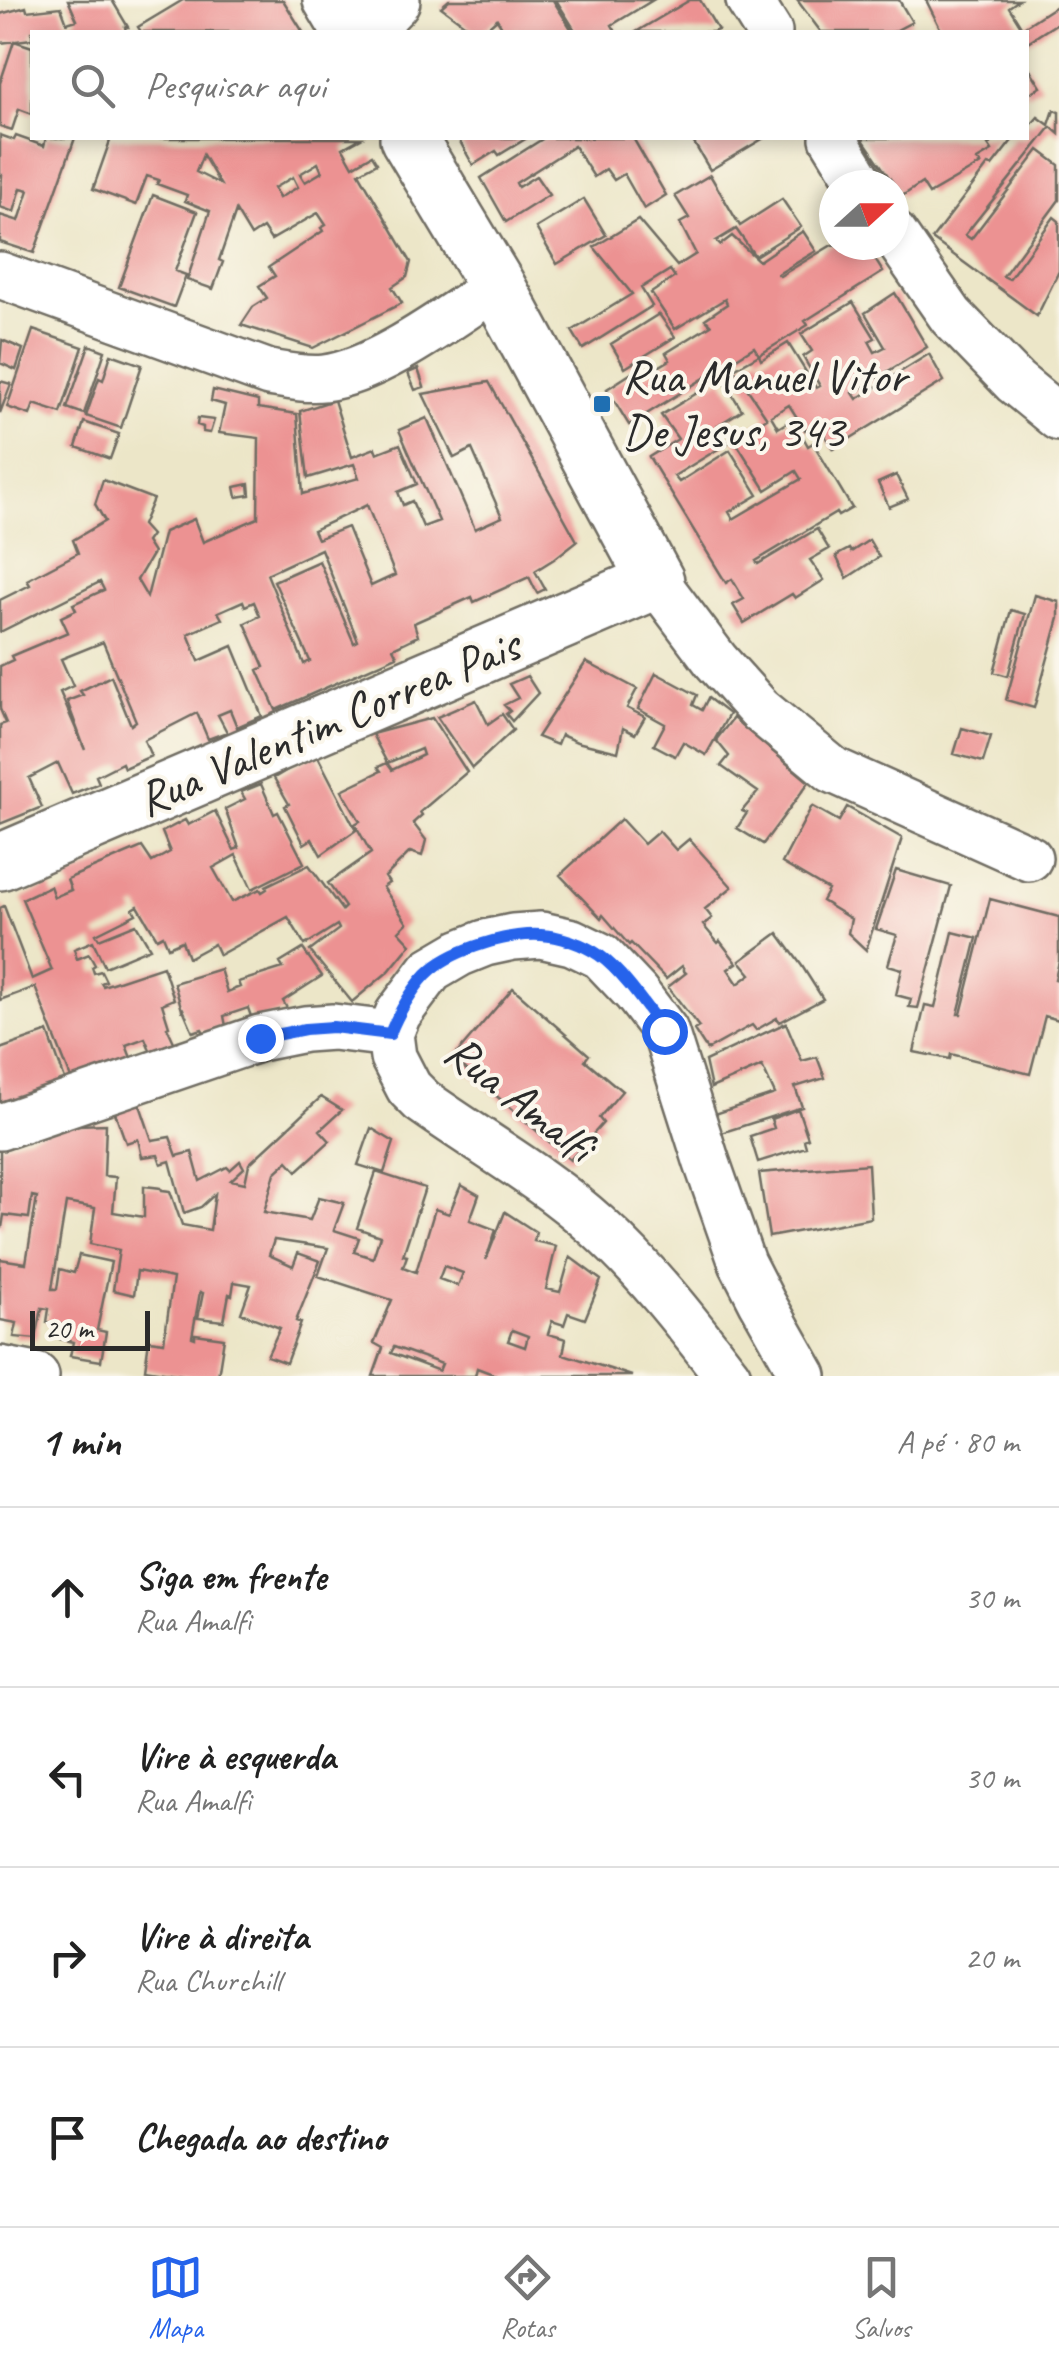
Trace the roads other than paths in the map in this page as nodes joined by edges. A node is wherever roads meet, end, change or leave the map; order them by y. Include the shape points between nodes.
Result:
1 (326, 0) edge
2 (392, 0) edge
3 (750, 0) edge
4 (344, 30) edge
5 (364, 30) edge
6 (768, 30) edge
7 (409, 140) edge
8 (834, 140) edge
9 (853, 170) edge
10 (909, 256) edge
11 (0, 274) edge
12 (497, 286) junction
13 (1059, 418) edge
14 (656, 581) junction
15 (1029, 858) dead end
16 (0, 862) edge
17 (390, 1034) junction
18 (0, 1128) edge
19 (0, 1369) edge
20 (36, 1376) edge
21 (728, 1376) edge
22 (804, 1376) edge

1 - 4 street
2 - 5 street
3 - 6 street
7 - 12 street
8 - 9 street
10 - 13 street via 951,316
11 - 12 street via 270,373 324,378 388,355
12 - 14 street
14 - 15 street via 760,710 834,770
14 - 16 street, Rua Valentim Correa Pais
17 - 18 street via 333,1027 260,1038
17 - 21 street, Rua Amalfi via 408,1088 596,1224 658,1287
17 - 22 street, Rua Amalfi via 431,970 485,943 541,935 600,956 664,1031 742,1263
19 - 20 street

